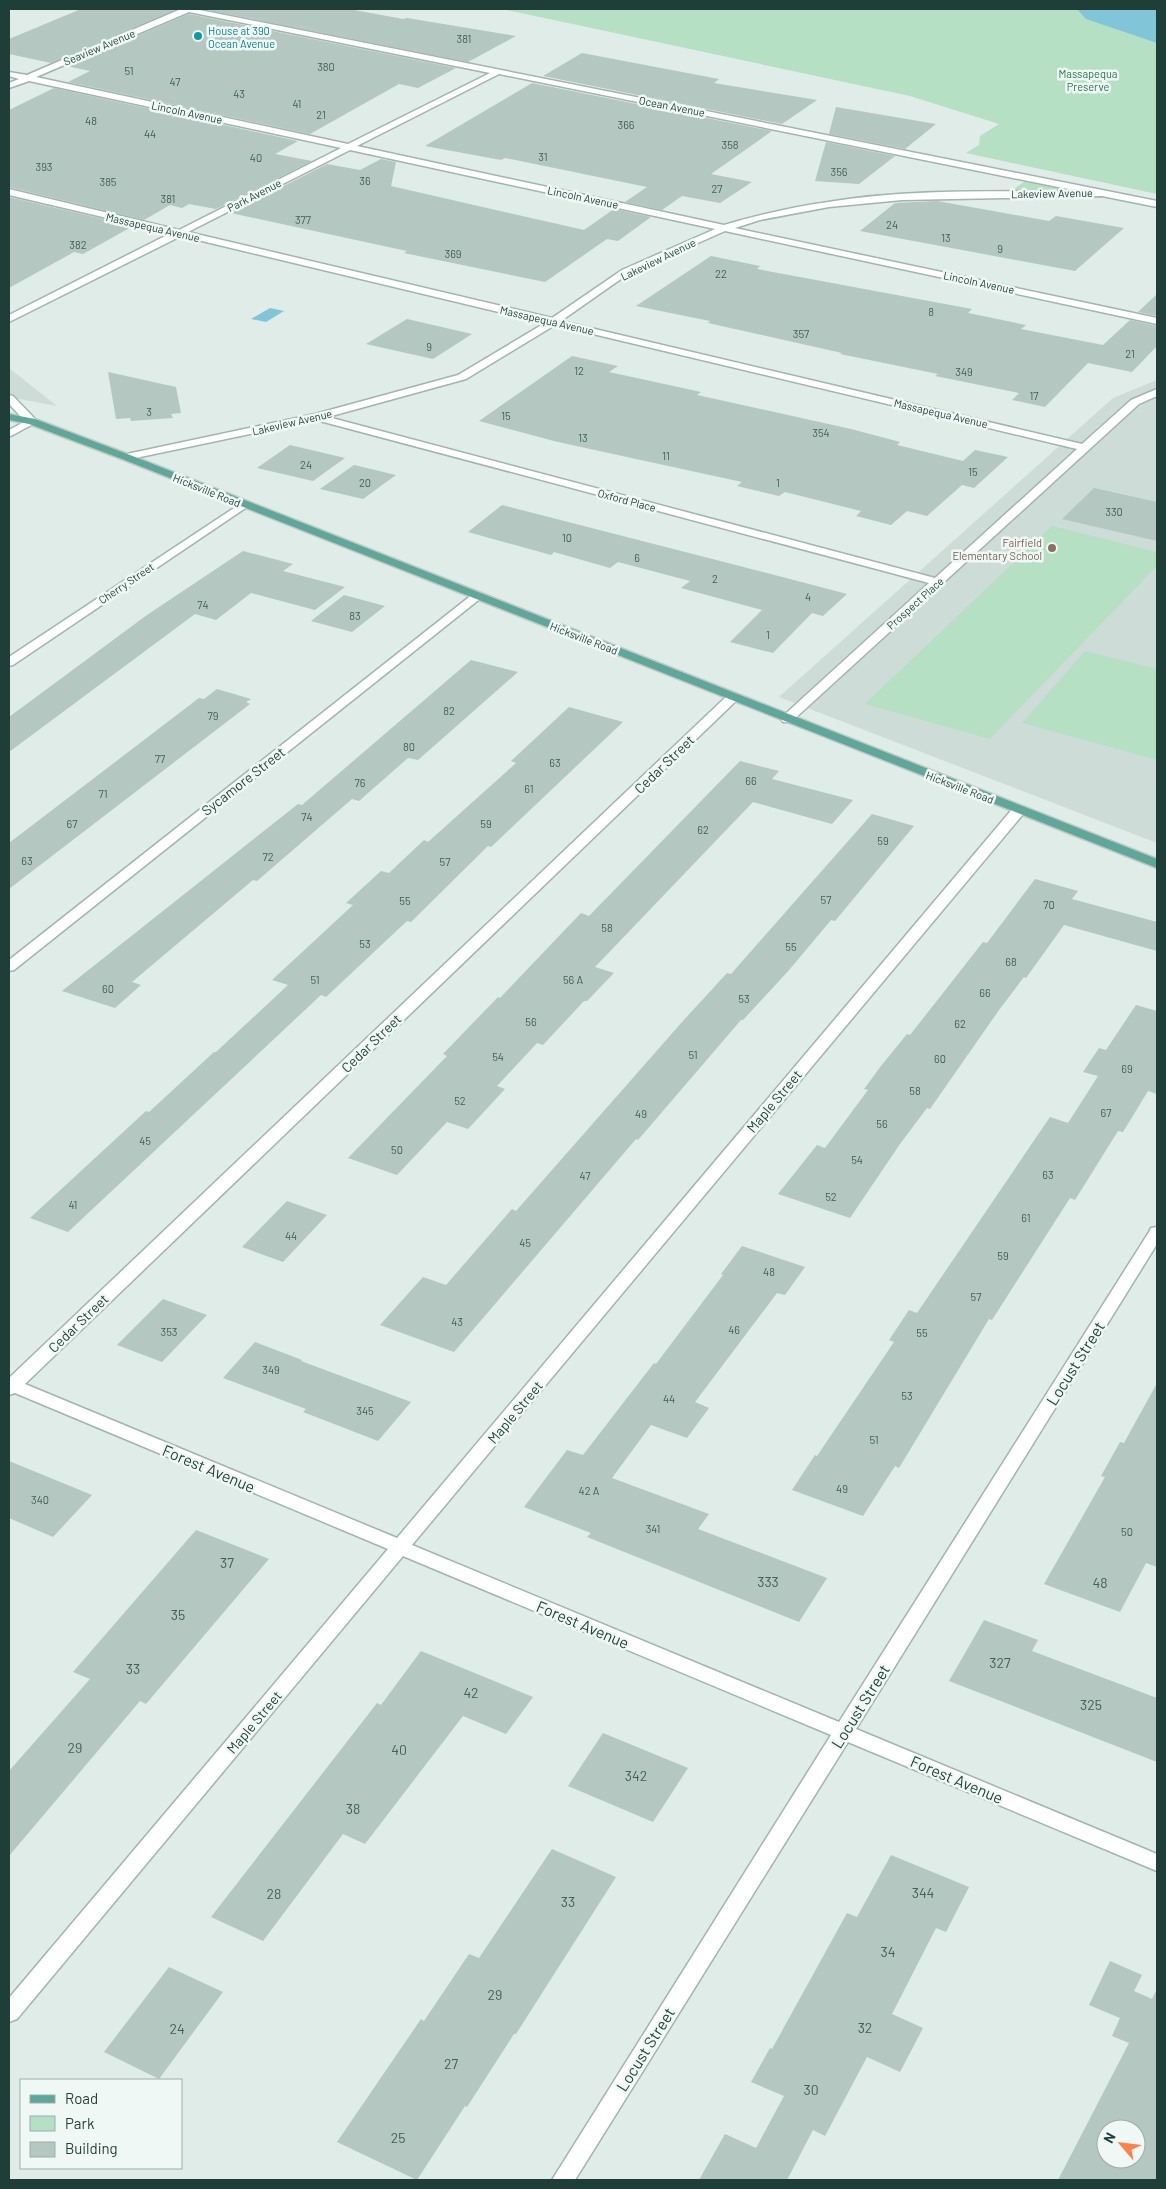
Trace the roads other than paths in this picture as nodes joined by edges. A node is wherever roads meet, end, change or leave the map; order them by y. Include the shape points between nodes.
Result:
1 (188, 9) edge
2 (499, 70) junction
3 (9, 74) edge
4 (27, 78) junction
5 (9, 86) edge
6 (348, 147) junction
7 (1026, 178) junction
8 (9, 192) edge
9 (1102, 193) junction
10 (1003, 194) junction
11 (1157, 204) edge
12 (724, 228) junction
13 (179, 233) junction
14 (9, 319) edge
15 (1157, 321) edge
16 (554, 322) junction
17 (1156, 393) edge
18 (9, 398) edge
19 (9, 416) edge
20 (316, 417) junction
21 (31, 421) junction
22 (9, 434) edge
23 (1085, 448) junction
24 (126, 457) junction
25 (243, 504) junction
26 (938, 582) junction
27 (477, 596) junction
28 (9, 662) edge
29 (733, 697) junction
30 (787, 718) junction
31 (1019, 810) junction
32 (1157, 864) edge
33 (9, 967) edge
34 (1157, 1232) edge
35 (10, 1387) edge
36 (401, 1548) junction
37 (844, 1732) junction
38 (1157, 1863) edge
39 (9, 2013) edge
40 (563, 2180) edge

1 - 2 street, Ocean Avenue
1 - 4 street, Seaview Avenue
2 - 6 street, Park Avenue
2 - 7 street, Ocean Avenue
3 - 4 street, Lincoln Avenue
4 - 5 street, Seaview Avenue
4 - 6 street, Lincoln Avenue
6 - 12 street, Lincoln Avenue
6 - 13 street, Park Avenue
7 - 9 street, Ocean Avenue
7 - 10 street
8 - 13 street, Massapequa Avenue
9 - 10 street, Lakeview Avenue
9 - 11 street, Ocean Avenue
10 - 12 street, Lakeview Avenue via 902,197 829,204
12 - 15 street, Lincoln Avenue
12 - 16 street, Lakeview Avenue via 625,272
13 - 14 street, Park Avenue
13 - 16 street, Massapequa Avenue
16 - 20 street, Lakeview Avenue via 462,377
16 - 23 street, Massapequa Avenue
17 - 23 street, Prospect Place via 1135,402
18 - 21 street
19 - 21 main road, Hicksville Road
20 - 24 street, Lakeview Avenue
20 - 26 street, Oxford Place
21 - 22 street
21 - 24 main road, Hicksville Road
23 - 26 street, Prospect Place
24 - 25 main road, Hicksville Road
25 - 27 main road, Hicksville Road
25 - 28 street, Cherry Street
26 - 30 street, Prospect Place
27 - 29 main road, Hicksville Road
27 - 33 street, Sycamore Street
29 - 30 main road, Hicksville Road
29 - 35 street, Cedar Street
30 - 31 main road, Hicksville Road
31 - 32 main road, Hicksville Road
31 - 36 street, Maple Street
34 - 37 street, Locust Street
35 - 36 street, Forest Avenue
36 - 37 street, Forest Avenue
36 - 39 street, Maple Street
37 - 38 street, Forest Avenue
37 - 40 street, Locust Street

